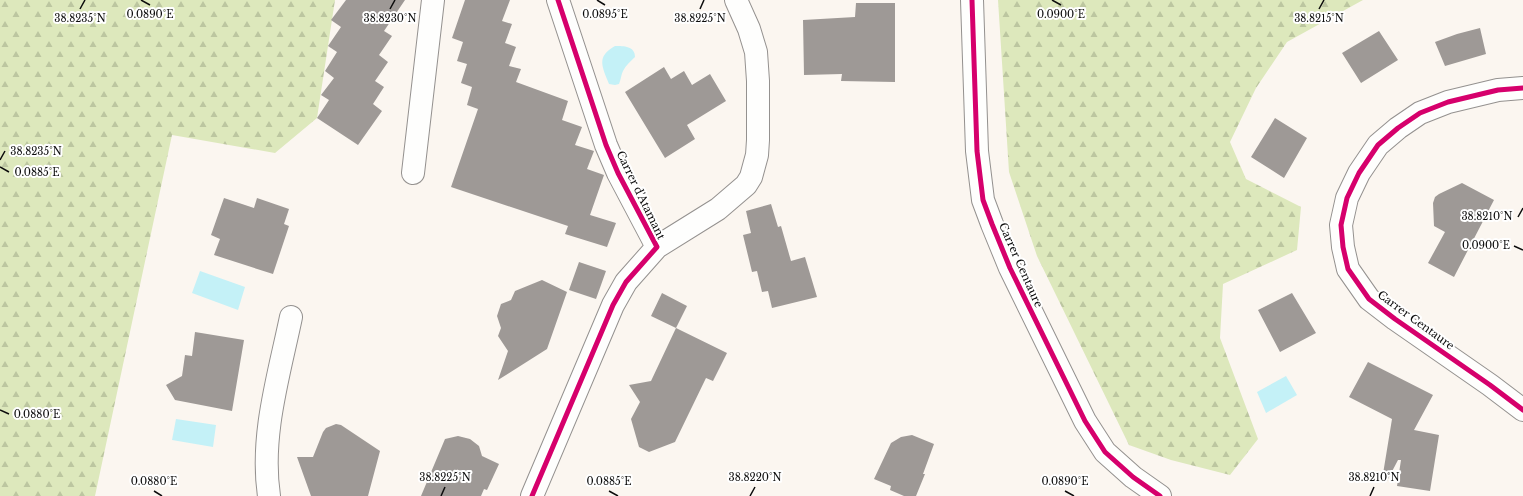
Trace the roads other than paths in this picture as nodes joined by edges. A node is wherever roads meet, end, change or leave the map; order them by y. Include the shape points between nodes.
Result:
1 (433, 0) edge
2 (558, 0) edge
3 (736, 0) edge
4 (972, 0) edge
5 (1523, 88) edge
6 (413, 173) dead end
7 (657, 247) junction
8 (291, 317) dead end
9 (1523, 410) edge
10 (269, 496) edge
11 (532, 496) edge
12 (1160, 496) edge

1 - 6 street
2 - 7 street, Carrer d'Atamant via 606,144 618,173
3 - 7 street via 756,52 758,140 751,177 746,186 718,209
4 - 12 street, Carrer Centaure via 977,151 983,200 992,224 1013,275 1085,421 1105,452 1133,477
5 - 9 street, Carrer Centaure via 1498,90 1448,102 1420,113 1398,128 1378,145 1359,173 1347,198 1341,225 1348,269 1369,299
7 - 11 street, Carrer d'Atamant via 626,282 613,305
8 - 10 street via 269,430

